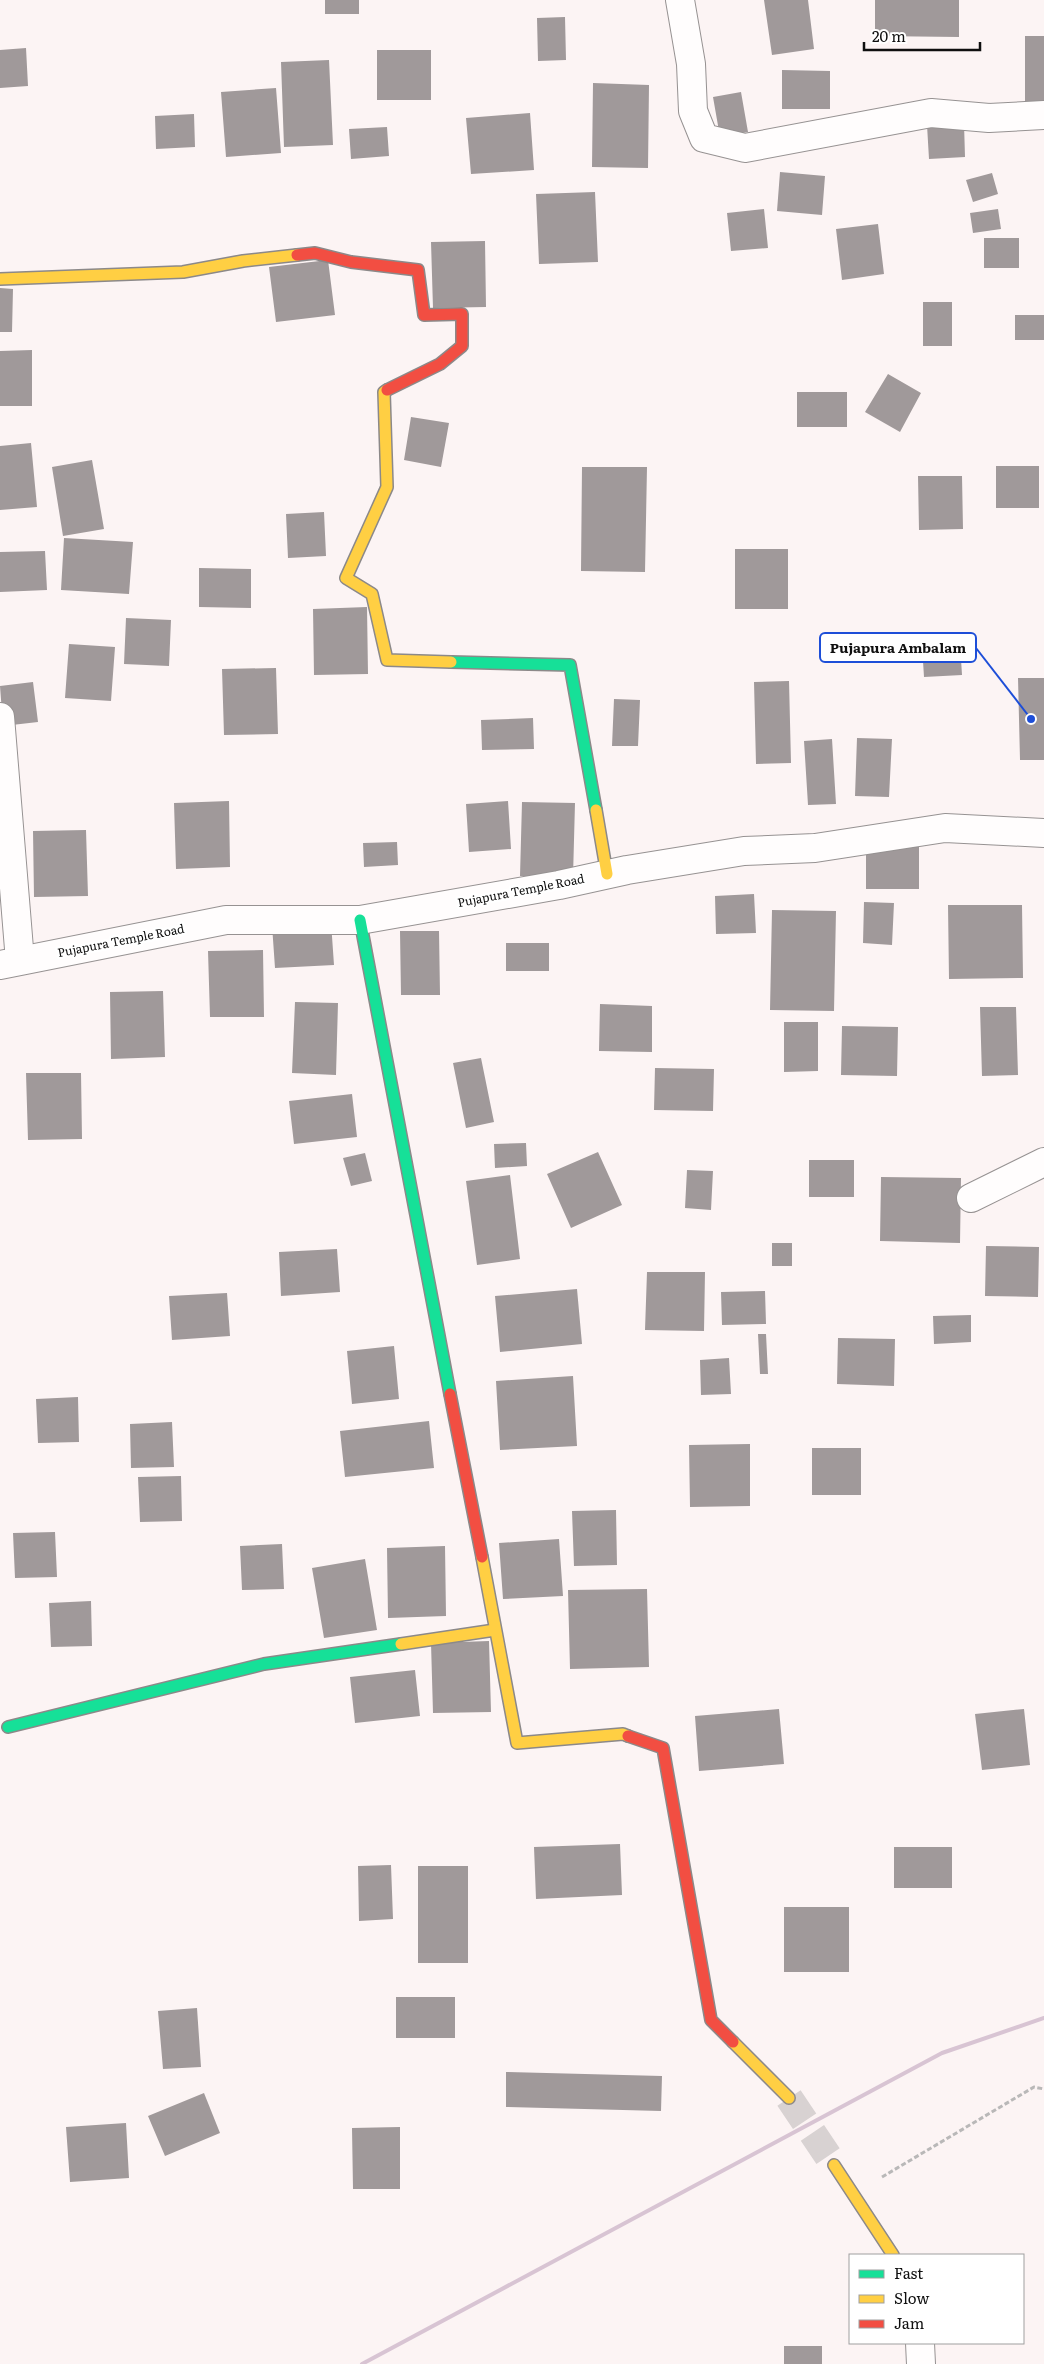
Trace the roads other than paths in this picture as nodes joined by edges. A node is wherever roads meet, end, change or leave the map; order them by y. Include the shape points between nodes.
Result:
1 (680, 0) edge
2 (1044, 115) edge
3 (0, 279) edge
4 (0, 717) edge
5 (1044, 833) edge
6 (607, 874) junction
7 (360, 920) junction
8 (10, 963) edge
9 (1044, 1162) edge
10 (972, 1198) dead end
11 (495, 1630) junction
12 (8, 1727) dead end
13 (790, 2098) tunnel mouth
14 (834, 2166) tunnel mouth
15 (892, 2254) edge
16 (920, 2344) edge
17 (921, 2364) edge

1 - 2 street via 691,64 693,110 704,138 745,148 931,113 989,118
3 - 6 street via 183,272 315,253 350,262 418,270 424,315 462,314 462,346 440,364 384,392 387,487 346,578 372,594 387,660 570,665
4 - 8 street
5 - 6 street, Pujapura Temple Road via 945,828 815,848 744,851
6 - 7 street, Pujapura Temple Road
7 - 8 street, Pujapura Temple Road via 226,920
7 - 11 street
9 - 10 street
11 - 12 street via 264,1664
11 - 13 street via 517,1743 624,1734 663,1748 711,2020
14 - 15 street
16 - 17 street

